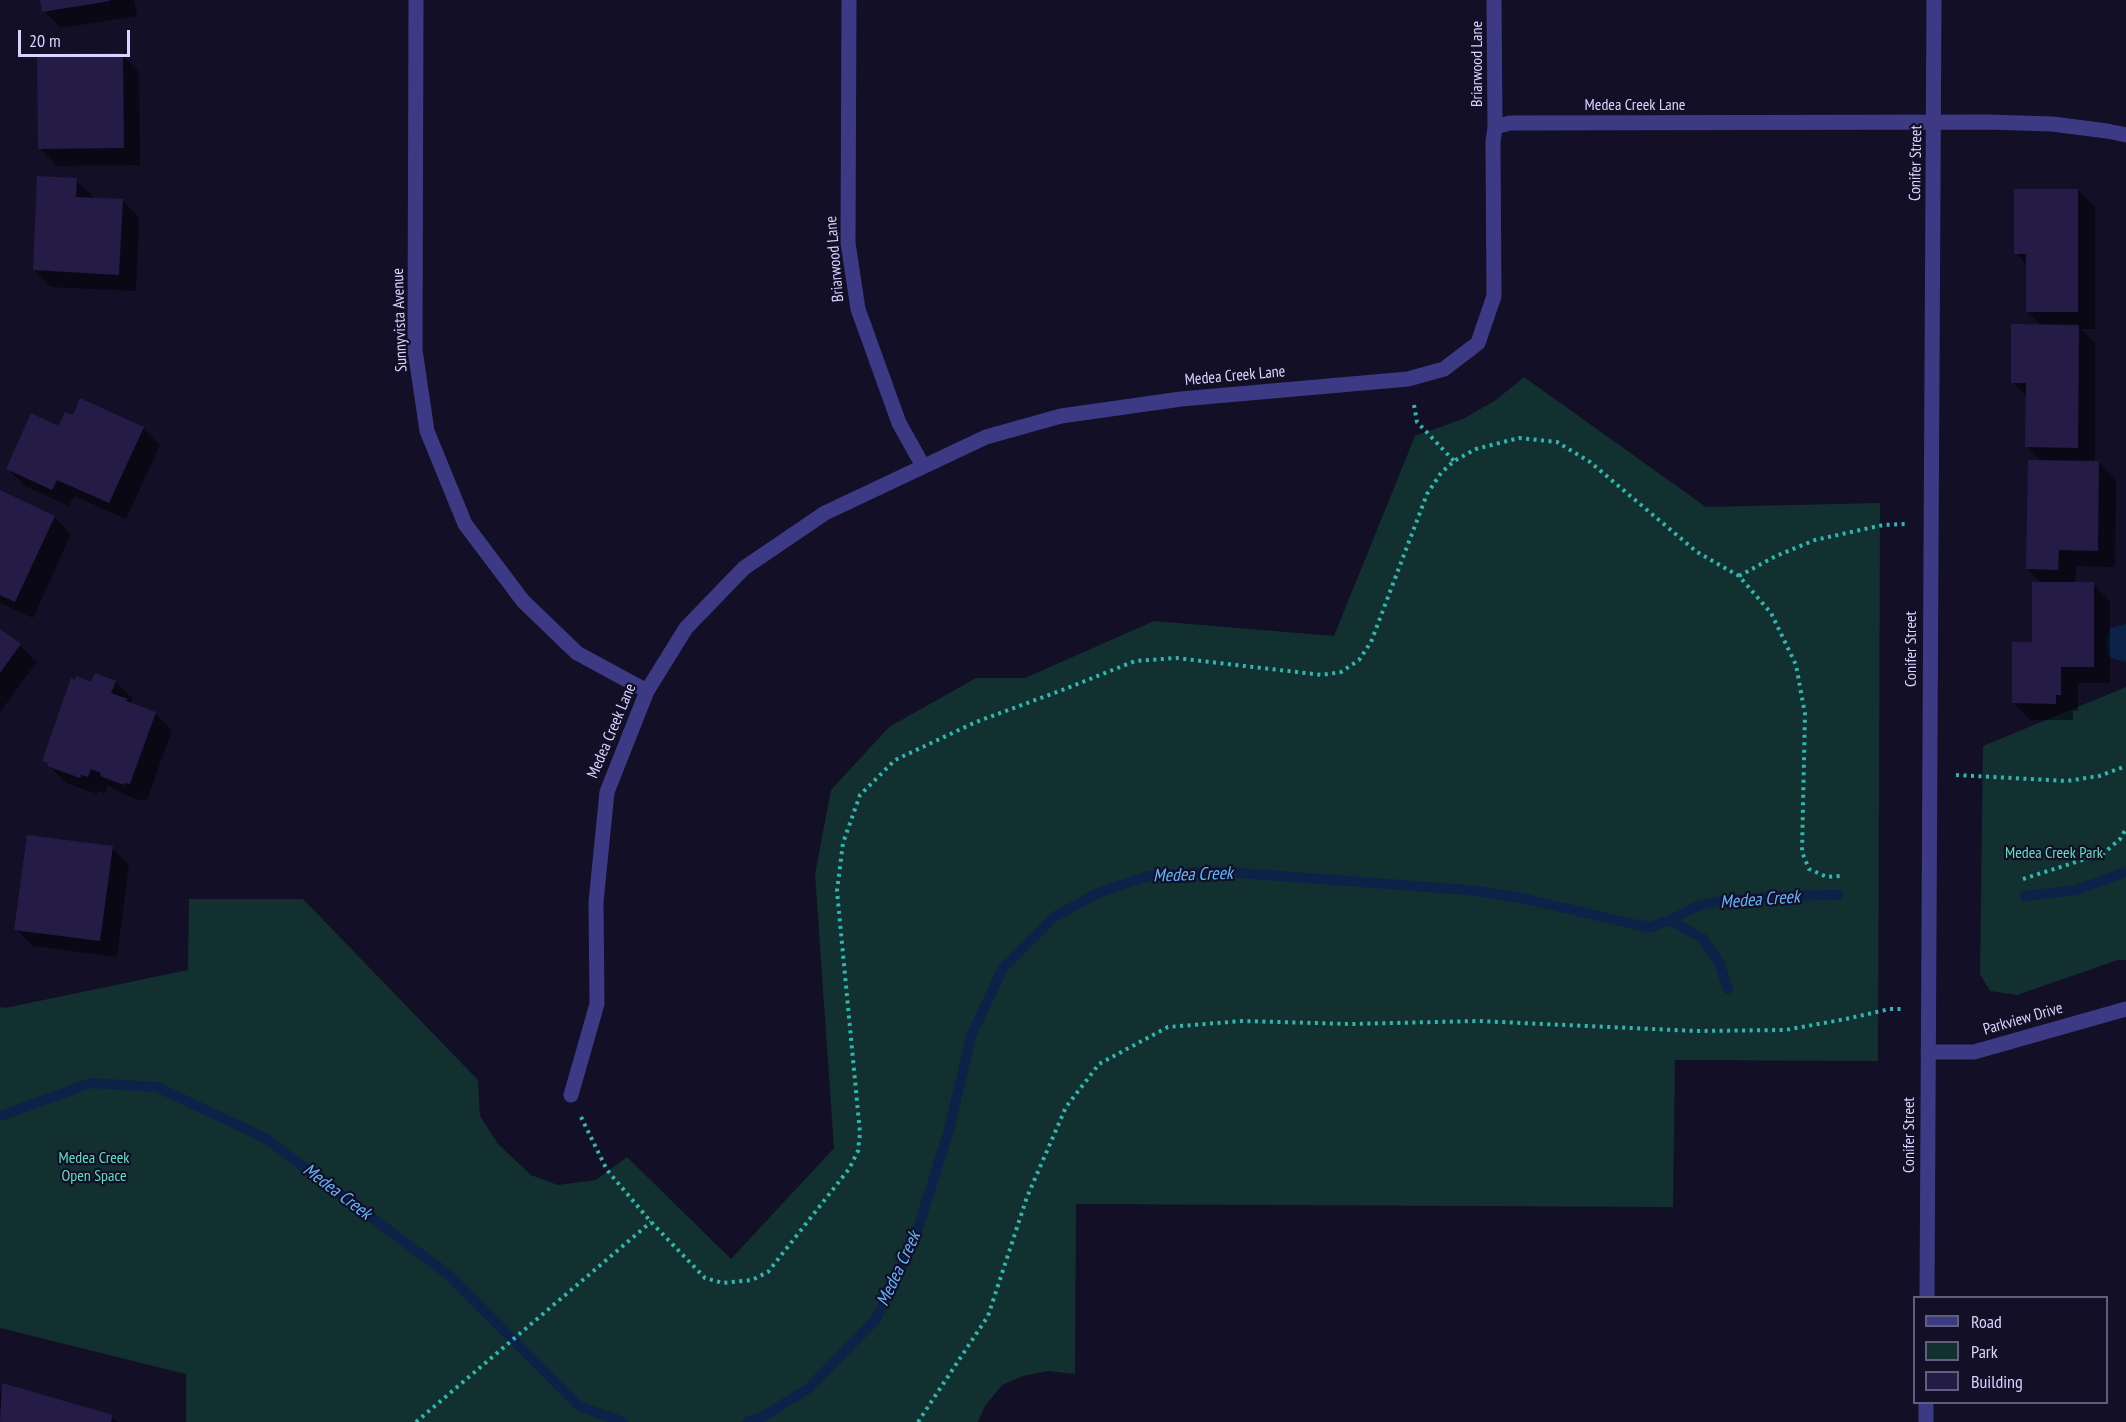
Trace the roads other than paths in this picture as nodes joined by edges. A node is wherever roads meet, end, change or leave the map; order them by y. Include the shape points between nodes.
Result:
1 (416, 0) edge
2 (849, 0) edge
3 (1494, 0) edge
4 (1934, 0) edge
5 (1934, 123) junction
6 (1495, 127) junction
7 (2126, 135) edge
8 (922, 466) junction
9 (647, 691) junction
10 (2126, 1009) edge
11 (1928, 1052) junction
12 (571, 1095) road end
13 (1927, 1296) edge
14 (1926, 1404) edge
15 (1926, 1422) edge

1 - 9 street, Sunnyvista Avenue via 415,350 427,431 465,524 523,601 577,653
2 - 8 street, Briarwood Lane via 848,243 858,309 900,423
3 - 6 street, Briarwood Lane
4 - 5 street, Conifer Street
5 - 6 street, Medea Creek Lane via 1510,123
5 - 7 street, Medea Creek Lane via 2052,124
5 - 11 street, Conifer Street
6 - 8 street, Medea Creek Lane via 1494,296 1478,343 1444,369 1408,379 1181,399 1062,416 986,437
8 - 9 street, Medea Creek Lane via 825,513 744,568 686,628
9 - 12 street, Medea Creek Lane via 607,792 596,902 597,1004
10 - 11 street, Parkview Drive via 1974,1052
11 - 13 street, Conifer Street
14 - 15 street

